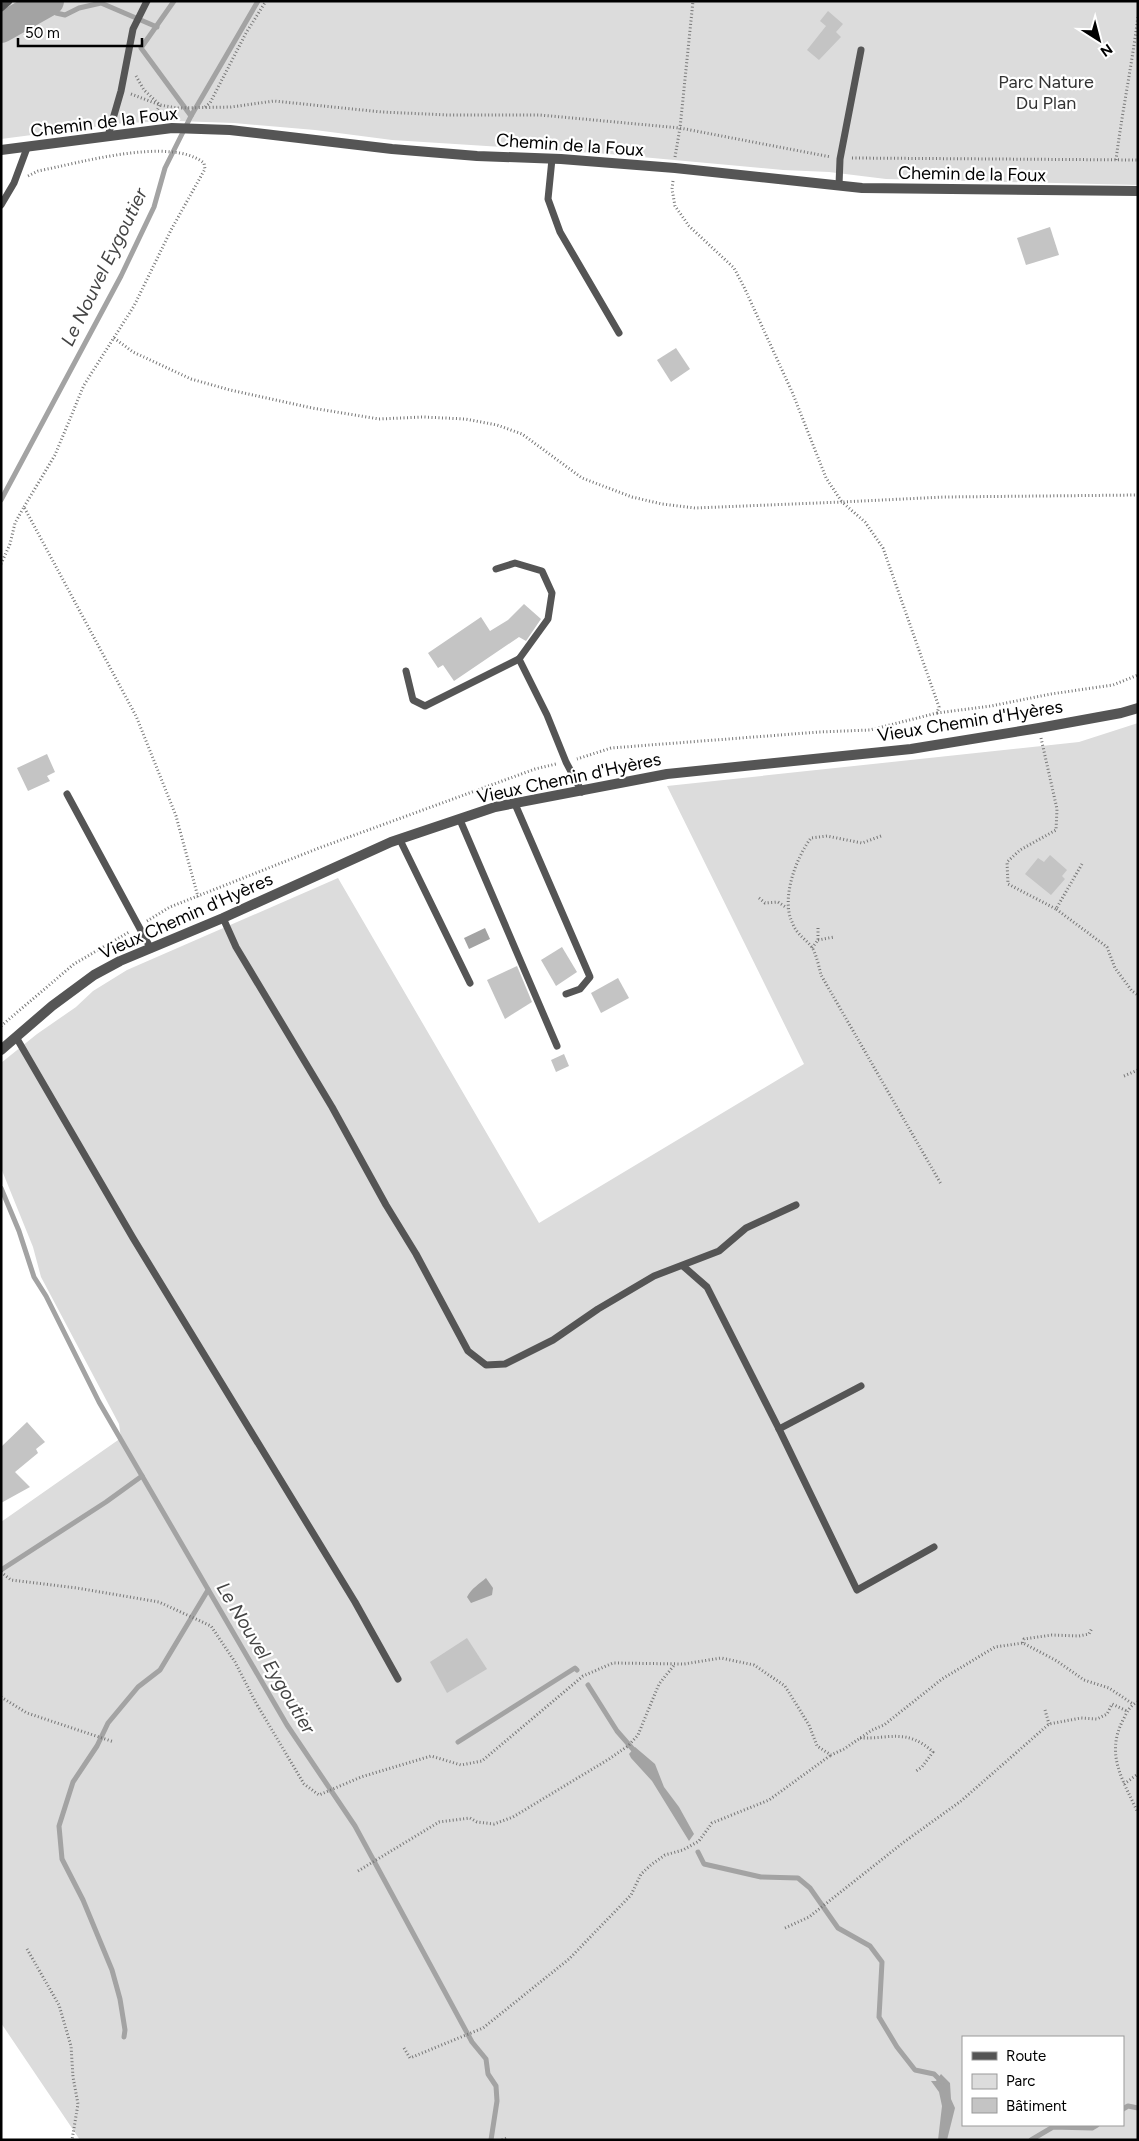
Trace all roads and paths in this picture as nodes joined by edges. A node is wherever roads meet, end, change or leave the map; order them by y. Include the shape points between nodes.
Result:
1 (8, 1) edge
2 (147, 1) edge
3 (266, 1) edge
4 (693, 1) edge
5 (1, 8) edge
6 (1138, 16) edge
7 (861, 50) dead end
8 (129, 55) junction
9 (121, 91) junction
10 (160, 105) junction
11 (204, 108) junction
12 (680, 128) junction
13 (108, 136) junction
14 (27, 148) junction
15 (1, 150) edge
16 (552, 159) junction
17 (840, 159) junction
18 (1116, 160) junction
19 (1138, 160) edge
20 (675, 168) junction
21 (14, 182) junction
22 (839, 185) junction
23 (1138, 191) edge
24 (1, 206) edge
25 (619, 333) dead end
26 (114, 338) junction
27 (1138, 495) edge
28 (842, 502) junction
29 (24, 507) junction
30 (1, 564) edge
31 (496, 569) dead end
32 (519, 659) junction
33 (406, 671) dead end
34 (1138, 675) edge
35 (1138, 708) edge
36 (937, 713) junction
37 (1039, 728) junction
38 (566, 762) junction
39 (582, 792) junction
40 (67, 794) dead end
41 (515, 804) junction
42 (460, 820) junction
43 (880, 836) dead end
44 (400, 840) junction
45 (1082, 864) dead end
46 (198, 898) junction
47 (759, 898) dead end
48 (787, 908) junction
49 (1056, 909) junction
50 (223, 918) junction
51 (818, 926) dead end
52 (138, 927) junction
53 (834, 937) dead end
54 (818, 940) junction
55 (812, 948) junction
56 (152, 949) junction
57 (470, 984) dead end
58 (566, 994) dead end
59 (1138, 994) edge
60 (1, 1026) edge
61 (16, 1037) junction
62 (557, 1046) dead end
63 (1, 1050) edge
64 (1138, 1070) edge
65 (1124, 1076) dead end
66 (941, 1184) dead end
67 (796, 1205) dead end
68 (683, 1266) junction
69 (861, 1386) dead end
70 (779, 1429) junction
71 (934, 1547) dead end
72 (1, 1572) edge
73 (1092, 1628) dead end
74 (1023, 1643) junction
75 (676, 1664) junction
76 (398, 1679) dead end
77 (1, 1697) edge
78 (1138, 1702) edge
79 (1133, 1704) junction
80 (1045, 1710) dead end
81 (1127, 1710) junction
82 (1049, 1724) junction
83 (860, 1738) junction
84 (114, 1742) dead end
85 (831, 1756) junction
86 (916, 1771) dead end
87 (1138, 1774) edge
88 (1124, 1784) junction
89 (1138, 1813) edge
90 (358, 1870) dead end
91 (785, 1928) dead end
92 (27, 1949) dead end
93 (404, 2048) dead end
94 (507, 2138) dead end
95 (72, 2140) edge
96 (502, 2140) edge

1 - 5 lane
2 - 8 lane via 133,29
3 - 11 path via 210,103
4 - 12 path
6 - 18 path
7 - 17 lane
8 - 9 lane
8 - 10 path via 144,90
9 - 10 path
9 - 13 lane
10 - 11 path
11 - 12 path via 274,101 392,113 540,115
12 - 17 path
12 - 20 path
13 - 14 street, Chemin de la Foux
13 - 16 street, Chemin de la Foux via 172,128 230,130 402,150
14 - 15 street, Chemin de la Foux
14 - 21 lane
16 - 20 street, Chemin de la Foux
16 - 25 lane via 548,199 556,223
17 - 18 path
17 - 22 lane
18 - 19 path
20 - 22 street, Chemin de la Foux
20 - 28 path via 672,189 675,206 689,226 734,268 793,394 826,478
21 - 24 lane
21 - 26 path via 38,171 140,152 188,154 204,163 205,169
22 - 23 street, Chemin de la Foux via 862,188
26 - 28 path via 133,352 183,375 230,390 378,418 455,418 497,425 522,434 582,478 632,497 662,504 695,508
26 - 29 path via 84,385 55,455
27 - 28 path via 944,497
28 - 36 path via 864,522 883,548 939,707
29 - 30 path
29 - 46 path via 136,716 176,816
31 - 32 lane via 515,563 542,571 552,593 548,619
32 - 33 lane via 425,706 413,700
32 - 38 lane
34 - 36 path via 1113,685
35 - 37 street, Vieux Chemin d'Hyères
36 - 38 path via 870,730 611,748
37 - 39 street, Vieux Chemin d'Hyères via 911,749 668,774
37 - 49 path via 1057,809 1056,830 1020,850 1007,862 1008,884
38 - 39 lane
38 - 46 path via 535,769 319,848
39 - 41 street, Vieux Chemin d'Hyères
40 - 52 lane
41 - 42 street, Vieux Chemin d'Hyères
41 - 58 lane via 590,977 580,989
42 - 44 street, Vieux Chemin d'Hyères
42 - 62 lane
43 - 48 path via 862,843 827,836 811,838 801,851
44 - 50 street, Vieux Chemin d'Hyères
44 - 57 lane
45 - 49 path
46 - 52 path via 170,907
47 - 48 path via 765,903 778,902
48 - 55 path via 799,936
49 - 59 path via 1106,947 1115,968
50 - 56 street, Vieux Chemin d'Hyères
50 - 68 lane via 236,947 332,1107 468,1351 486,1365 505,1364 552,1340 654,1276
51 - 54 path
52 - 56 lane
52 - 60 path via 74,964
53 - 54 path
54 - 55 path
55 - 66 path via 821,975
56 - 61 street, Vieux Chemin d'Hyères via 94,975
61 - 63 street, Vieux Chemin d'Hyères
61 - 76 lane
64 - 65 path
67 - 68 lane via 746,1228 718,1251
68 - 70 lane via 707,1287
69 - 70 lane
70 - 71 lane via 857,1590
72 - 75 path via 11,1580 159,1602 211,1626 236,1662 304,1784 319,1795 340,1785 431,1756 460,1765 482,1761 583,1676 613,1663
73 - 74 path via 1089,1634 1052,1635 1024,1639
74 - 79 path via 1084,1680 1108,1688
74 - 83 path via 995,1647 942,1679 884,1725
75 - 85 path via 721,1658 754,1665 785,1686 809,1725 817,1746
75 - 90 path via 659,1684 638,1735 623,1749 514,1817 494,1824 470,1818 439,1822
77 - 84 path via 27,1713
78 - 79 path
79 - 81 path
80 - 82 path
81 - 82 path via 1112,1704 1108,1714 1097,1720 1081,1718
81 - 88 path via 1115,1742 1115,1760
82 - 91 path via 961,1801 815,1912
83 - 85 path
83 - 86 path via 890,1735 922,1742 933,1752
85 - 93 path via 769,1800 712,1823 699,1841 652,1864 641,1874 631,1895 569,1959 483,2028 410,2058
87 - 88 path
88 - 89 path
92 - 95 path via 59,2005 70,2046 78,2104
94 - 96 path

